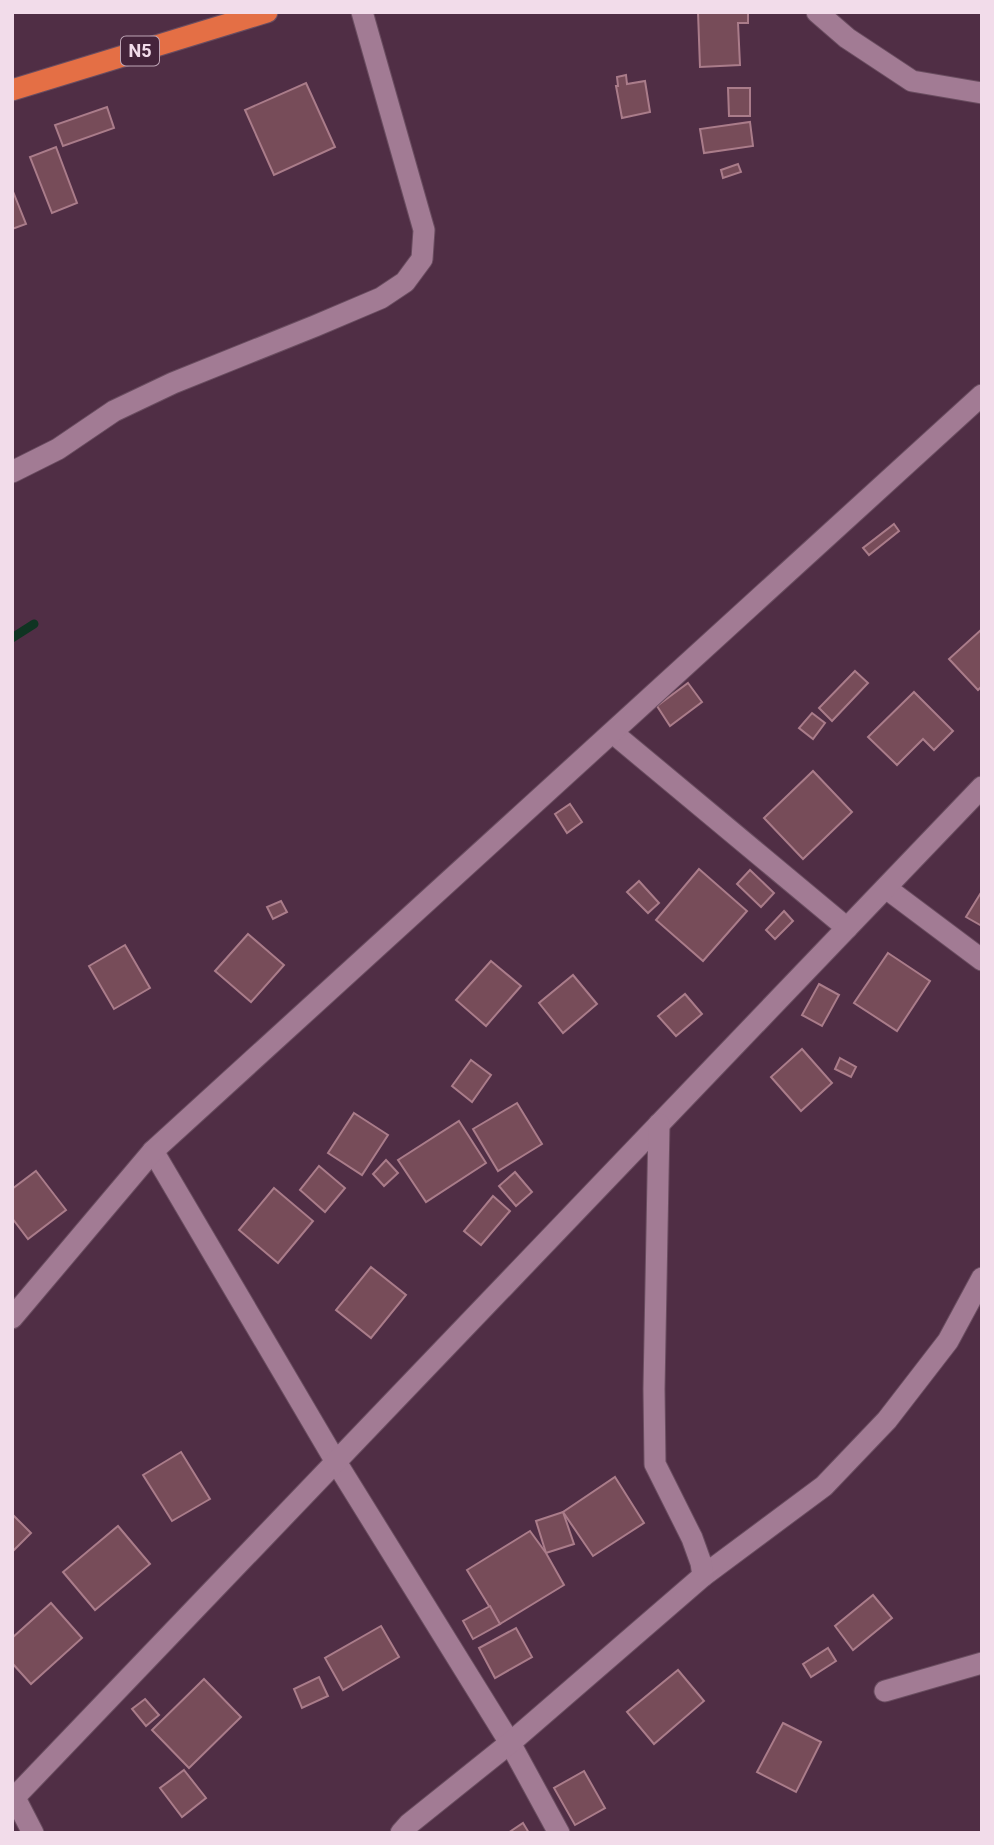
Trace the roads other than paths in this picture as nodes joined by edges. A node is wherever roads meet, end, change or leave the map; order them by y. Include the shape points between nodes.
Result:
1 (267, 12) edge
2 (362, 12) edge
3 (817, 12) edge
4 (12, 90) edge
5 (982, 93) edge
6 (982, 395) edge
7 (12, 472) edge
8 (612, 733) junction
9 (982, 787) edge
10 (886, 888) junction
11 (847, 928) junction
12 (982, 960) edge
13 (659, 1124) junction
14 (153, 1151) junction
15 (982, 1278) edge
16 (12, 1318) edge
17 (336, 1462) junction
18 (703, 1576) junction
19 (982, 1663) edge
20 (885, 1691) dead end
21 (510, 1744) junction
22 (13, 1799) edge
23 (33, 1833) edge
24 (401, 1833) edge
25 (559, 1833) edge

1 - 4 highway, N5
2 - 7 street via 424,230 422,259 405,282 381,298 114,411 58,449
3 - 5 street via 912,81
6 - 8 street
8 - 11 street
8 - 14 street
9 - 10 street
10 - 11 street
10 - 12 street
11 - 13 street
13 - 17 street
13 - 18 street via 655,1464 692,1538
14 - 16 street
14 - 17 street
15 - 18 street via 948,1341 887,1420 824,1486
17 - 21 street
17 - 22 street
18 - 21 street
19 - 20 street
21 - 24 street
21 - 25 street
22 - 23 street

